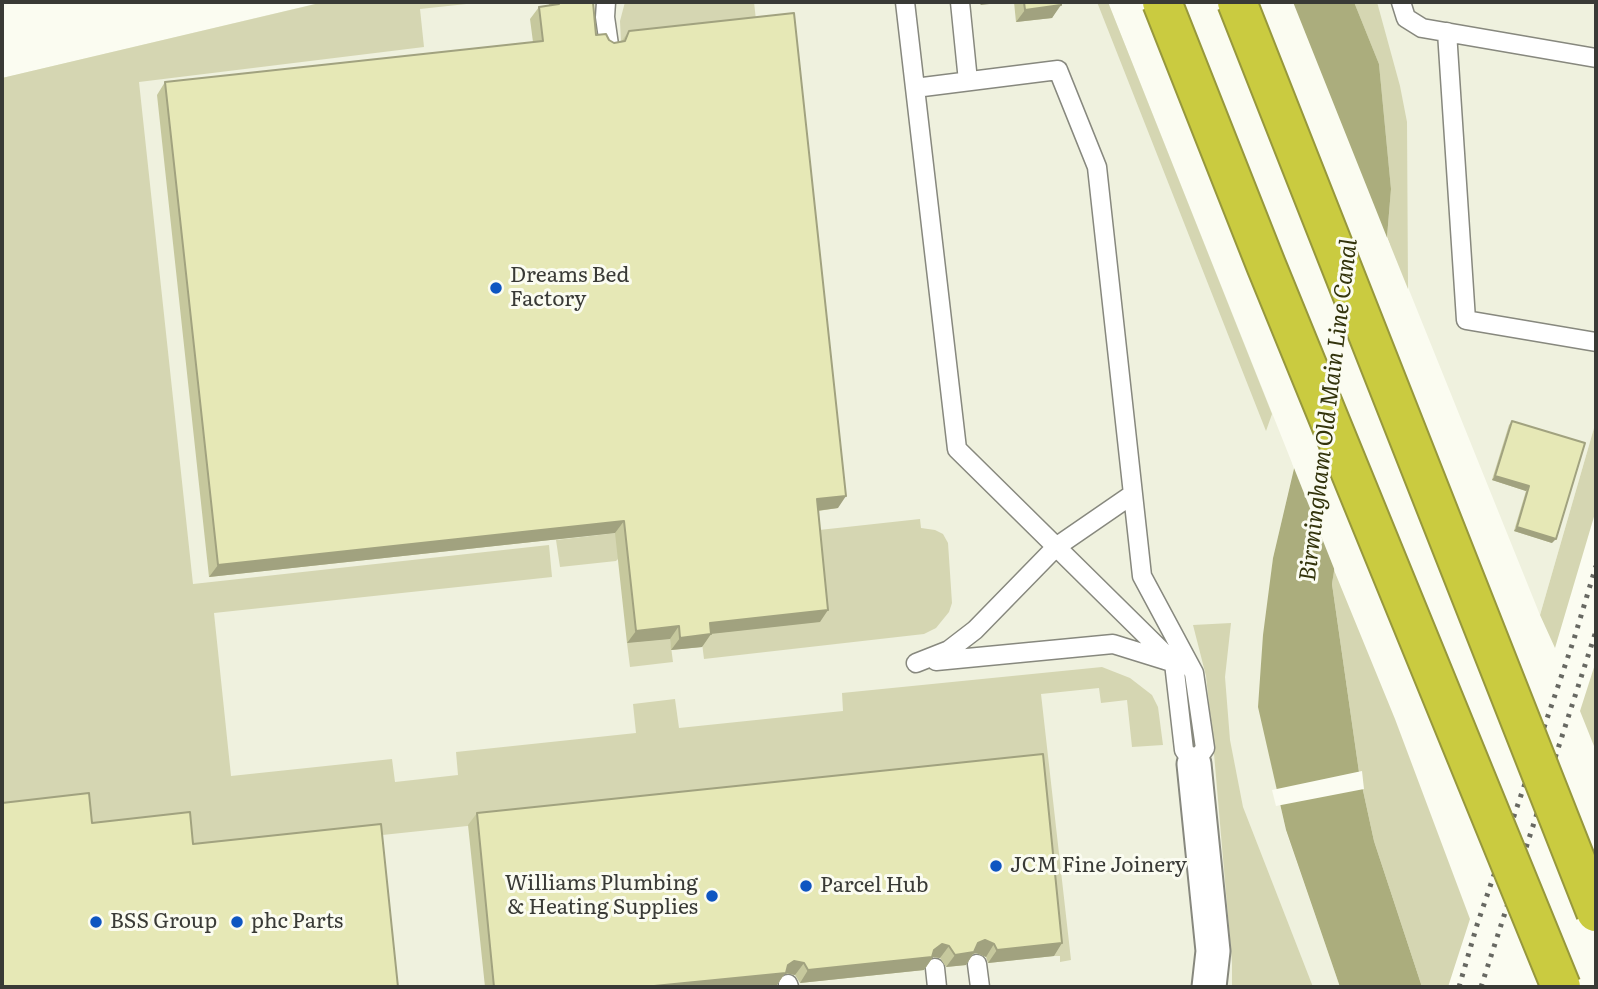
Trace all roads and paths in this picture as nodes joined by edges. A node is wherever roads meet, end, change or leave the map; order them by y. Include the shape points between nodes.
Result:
1 (606, 2) edge
2 (905, 2) edge
3 (960, 2) edge
4 (1162, 2) edge
5 (1237, 2) edge
6 (1401, 2) edge
7 (1447, 32) junction
8 (609, 45) edge
9 (1596, 58) edge
10 (968, 81) junction
11 (915, 88) junction
12 (1596, 342) edge
13 (1133, 494) junction
14 (1056, 547) junction
15 (1174, 663) junction
16 (1194, 764) junction
17 (1596, 912) edge
18 (977, 964) edge
19 (935, 968) edge
20 (937, 987) edge
21 (980, 987) edge
22 (1209, 987) edge
23 (1561, 987) edge

1 - 8 lane
2 - 11 lane
3 - 10 lane
4 - 23 highway, bridge
5 - 17 highway, bridge
6 - 7 lane via 1406,18 1422,28
7 - 9 lane
7 - 12 lane via 1465,320
10 - 11 lane
10 - 13 lane via 1058,70 1097,167
11 - 14 lane via 957,449
13 - 14 lane
13 - 16 lane via 1142,576 1194,673 1205,748
14 - 15 lane
14 - 15 lane via 975,630 949,650 916,663 1112,644
15 - 16 lane via 1184,750
16 - 22 street via 1213,951
18 - 21 lane
19 - 20 lane

